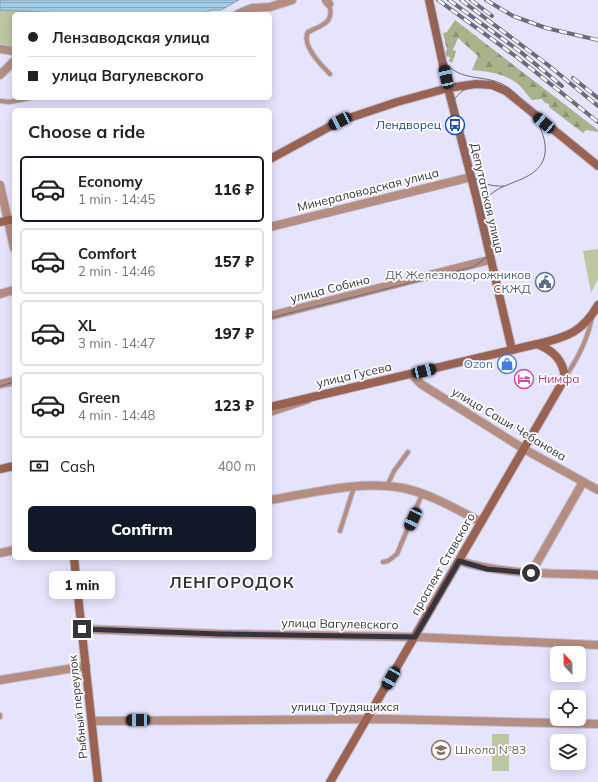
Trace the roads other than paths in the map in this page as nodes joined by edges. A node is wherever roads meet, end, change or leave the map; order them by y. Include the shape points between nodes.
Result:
1 (292, 0) edge
2 (429, 0) edge
3 (327, 2) edge
4 (243, 12) edge
5 (0, 49) edge
6 (12, 51) edge
7 (12, 63) edge
8 (330, 74) dead end
9 (0, 76) edge
10 (448, 88) junction
11 (20, 100) edge
12 (0, 101) edge
13 (272, 158) edge
14 (598, 166) edge
15 (471, 177) junction
16 (0, 185) edge
17 (7, 220) edge
18 (272, 227) edge
19 (12, 240) edge
20 (490, 260) junction
21 (12, 291) edge
22 (0, 294) edge
23 (598, 305) edge
24 (593, 314) junction
25 (272, 315) edge
26 (537, 344) junction
27 (512, 350) junction
28 (410, 374) junction
29 (565, 378) junction
30 (12, 381) edge
31 (0, 384) edge
32 (322, 395) junction
33 (272, 407) edge
34 (272, 414) edge
35 (524, 449) junction
36 (408, 452) dead end
37 (12, 466) edge
38 (0, 469) edge
39 (583, 482) junction
40 (387, 486) junction
41 (354, 488) junction
42 (598, 490) edge
43 (422, 494) junction
44 (272, 500) edge
45 (481, 522) junction
46 (340, 531) dead end
47 (12, 550) edge
48 (0, 553) edge
49 (74, 560) edge
50 (459, 561) junction
51 (383, 562) dead end
52 (531, 573) junction
53 (598, 575) edge
54 (82, 629) junction
55 (415, 637) junction
56 (598, 645) edge
57 (86, 666) junction
58 (0, 680) edge
59 (367, 719) junction
60 (92, 721) junction
61 (598, 724) edge
62 (98, 782) edge
63 (330, 782) edge

1 - 4 street
2 - 10 street, Депутатская улица
3 - 8 lane via 331,10 330,19 308,32 306,36 315,60
5 - 6 street
7 - 9 street
10 - 13 street via 345,118
10 - 14 street via 476,84 498,87 506,91
10 - 15 street, Депутатская улица
11 - 12 lane
15 - 18 street, Минераловодская улица
15 - 20 street, Депутатская улица
16 - 17 street
17 - 19 street
20 - 25 street, улица Собино
20 - 27 street, Депутатская улица
21 - 22 street
23 - 24 street, улица Гусева
24 - 26 street, улица Гусева via 576,332
24 - 29 lane via 590,332
26 - 27 street, улица Гусева
26 - 29 street via 548,348 559,359
27 - 28 street, улица Гусева
28 - 32 street, улица Гусева
28 - 35 street, улица Саши Чебанова via 421,384
29 - 35 street, проспект Ставского
30 - 31 street
32 - 33 street, улица Гусева
32 - 34 lane
35 - 39 street, улица Саши Чебанова
35 - 45 street, проспект Ставского
36 - 40 lane via 394,470
37 - 38 street
39 - 42 street, улица Саши Чебанова
39 - 52 street
40 - 41 street
40 - 43 street
41 - 44 street
41 - 46 lane
43 - 45 street
43 - 51 lane via 397,554
45 - 50 street, проспект Ставского
47 - 48 street
49 - 54 street, Рыбный переулок
50 - 52 street via 487,569
50 - 55 street, проспект Ставского
52 - 53 street
54 - 55 street, улица Вагулевского
54 - 57 street, Рыбный переулок
55 - 56 street, улица Вагулевского
55 - 59 street, проспект Ставского
57 - 58 street
57 - 60 street, Рыбный переулок
59 - 60 street, улица Трудящихся
59 - 61 street, улица Трудящихся
59 - 63 street, проспект Ставского
60 - 62 street, Рыбный переулок

